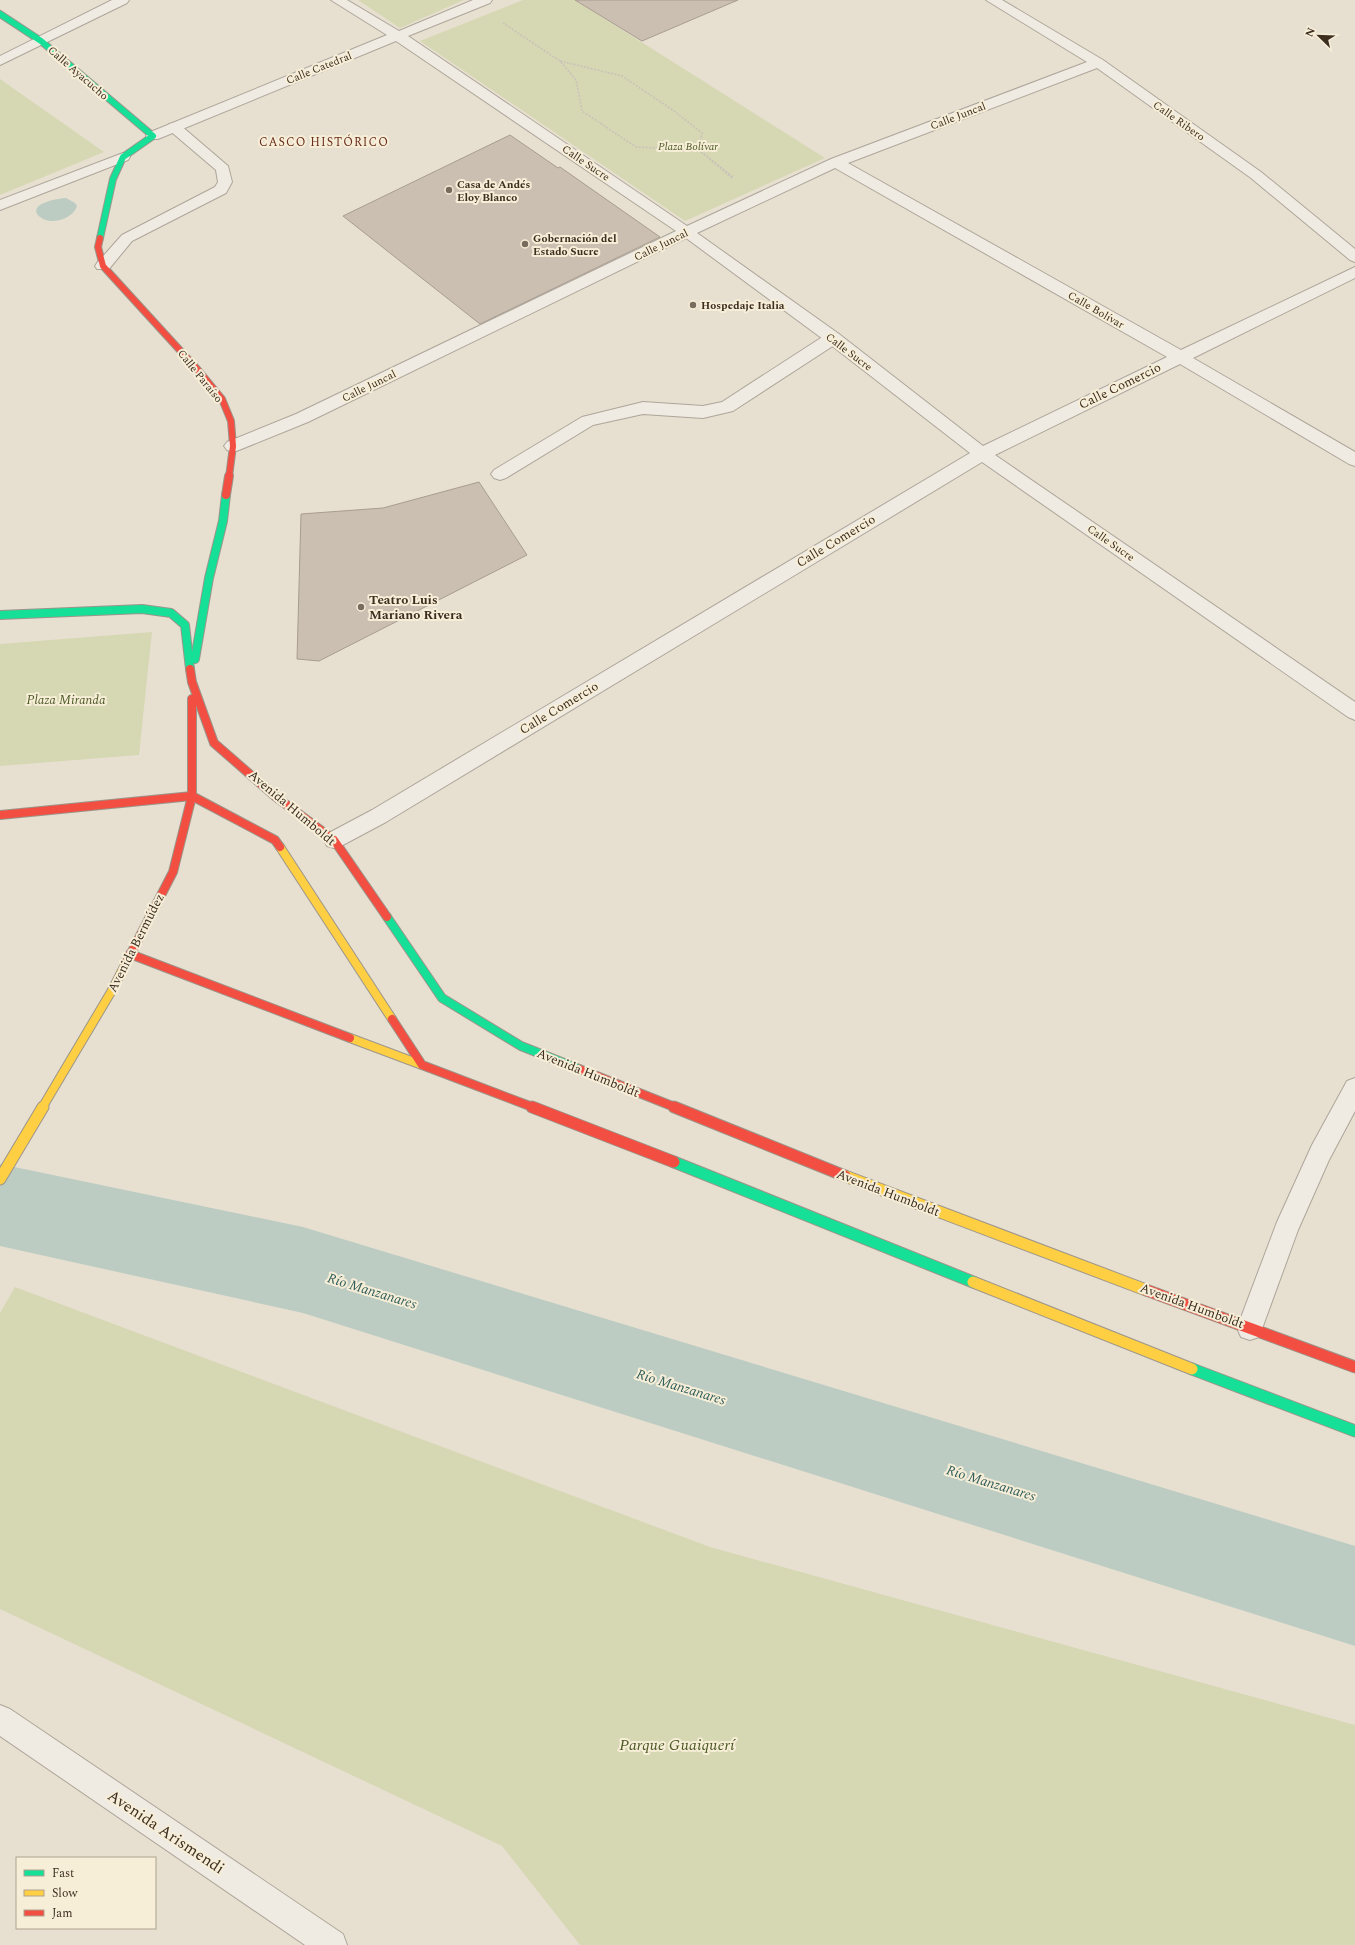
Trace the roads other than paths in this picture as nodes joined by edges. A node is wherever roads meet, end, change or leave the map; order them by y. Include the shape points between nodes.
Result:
1 (122, 0) edge
2 (338, 0) edge
3 (993, 0) edge
4 (480, 2) edge
5 (0, 14) edge
6 (398, 36) junction
7 (41, 41) junction
8 (0, 61) edge
9 (1098, 63) junction
10 (174, 127) junction
11 (153, 136) junction
12 (123, 157) junction
13 (836, 162) junction
14 (0, 205) edge
15 (688, 233) junction
16 (1355, 256) edge
17 (104, 266) junction
18 (1355, 272) edge
19 (833, 338) junction
20 (1180, 357) junction
21 (233, 446) junction
22 (982, 454) junction
23 (1355, 460) edge
24 (500, 474) dead end
25 (0, 615) edge
26 (192, 682) junction
27 (1355, 712) edge
28 (192, 796) junction
29 (0, 815) edge
30 (334, 840) junction
31 (130, 954) junction
32 (422, 1065) junction
33 (1355, 1088) edge
34 (0, 1179) edge
35 (1250, 1328) junction
36 (1355, 1366) edge
37 (1355, 1432) edge
38 (0, 1719) edge
39 (332, 1945) edge

1 - 7 street
2 - 6 street, Calle Sucre
3 - 9 street, Calle Ribero
4 - 6 street, Calle Catedral
5 - 7 main road, Calle Ayacucho
6 - 10 street, Calle Catedral
6 - 15 street, Calle Sucre
7 - 8 street
7 - 11 main road, Calle Ayacucho
9 - 13 street, Calle Juncal
9 - 16 street, Calle Ribero via 1256,175
10 - 11 street, Calle Catedral
10 - 17 street via 223,169 225,182 220,190 127,238
11 - 12 main road
12 - 14 street
12 - 17 main road, Calle Paraíso via 113,179 98,247
13 - 15 street, Calle Juncal
13 - 20 street, Calle Bolívar
15 - 19 street, Calle Sucre
15 - 21 street, Calle Juncal via 302,418
17 - 21 main road, Calle Paraíso via 222,399 231,421
18 - 20 street, Calle Comercio
19 - 22 street, Calle Sucre
19 - 24 street via 727,407 703,412 643,408 588,421
20 - 22 street, Calle Comercio
20 - 23 street, Calle Bolívar
21 - 26 main road, Calle Paraíso via 223,521 209,578
22 - 27 street, Calle Sucre
22 - 30 street, Calle Comercio via 379,816
25 - 26 main road, Avenida Humboldt via 142,608 171,613 185,625
26 - 28 main road, Avenida Bermúdez
26 - 30 main road, Avenida Humboldt via 214,743 276,796
28 - 29 main road
28 - 31 main road, Avenida Bermúdez via 173,872
28 - 32 main road via 275,840
30 - 35 main road, Avenida Humboldt via 442,998 521,1046 905,1200
31 - 32 main road
31 - 34 main road, Avenida Bermúdez via 111,992
32 - 37 main road via 605,1134 1152,1354
33 - 35 street via 1320,1153 1286,1230
35 - 36 main road, Avenida Humboldt
38 - 39 street, Avenida Arismendi

